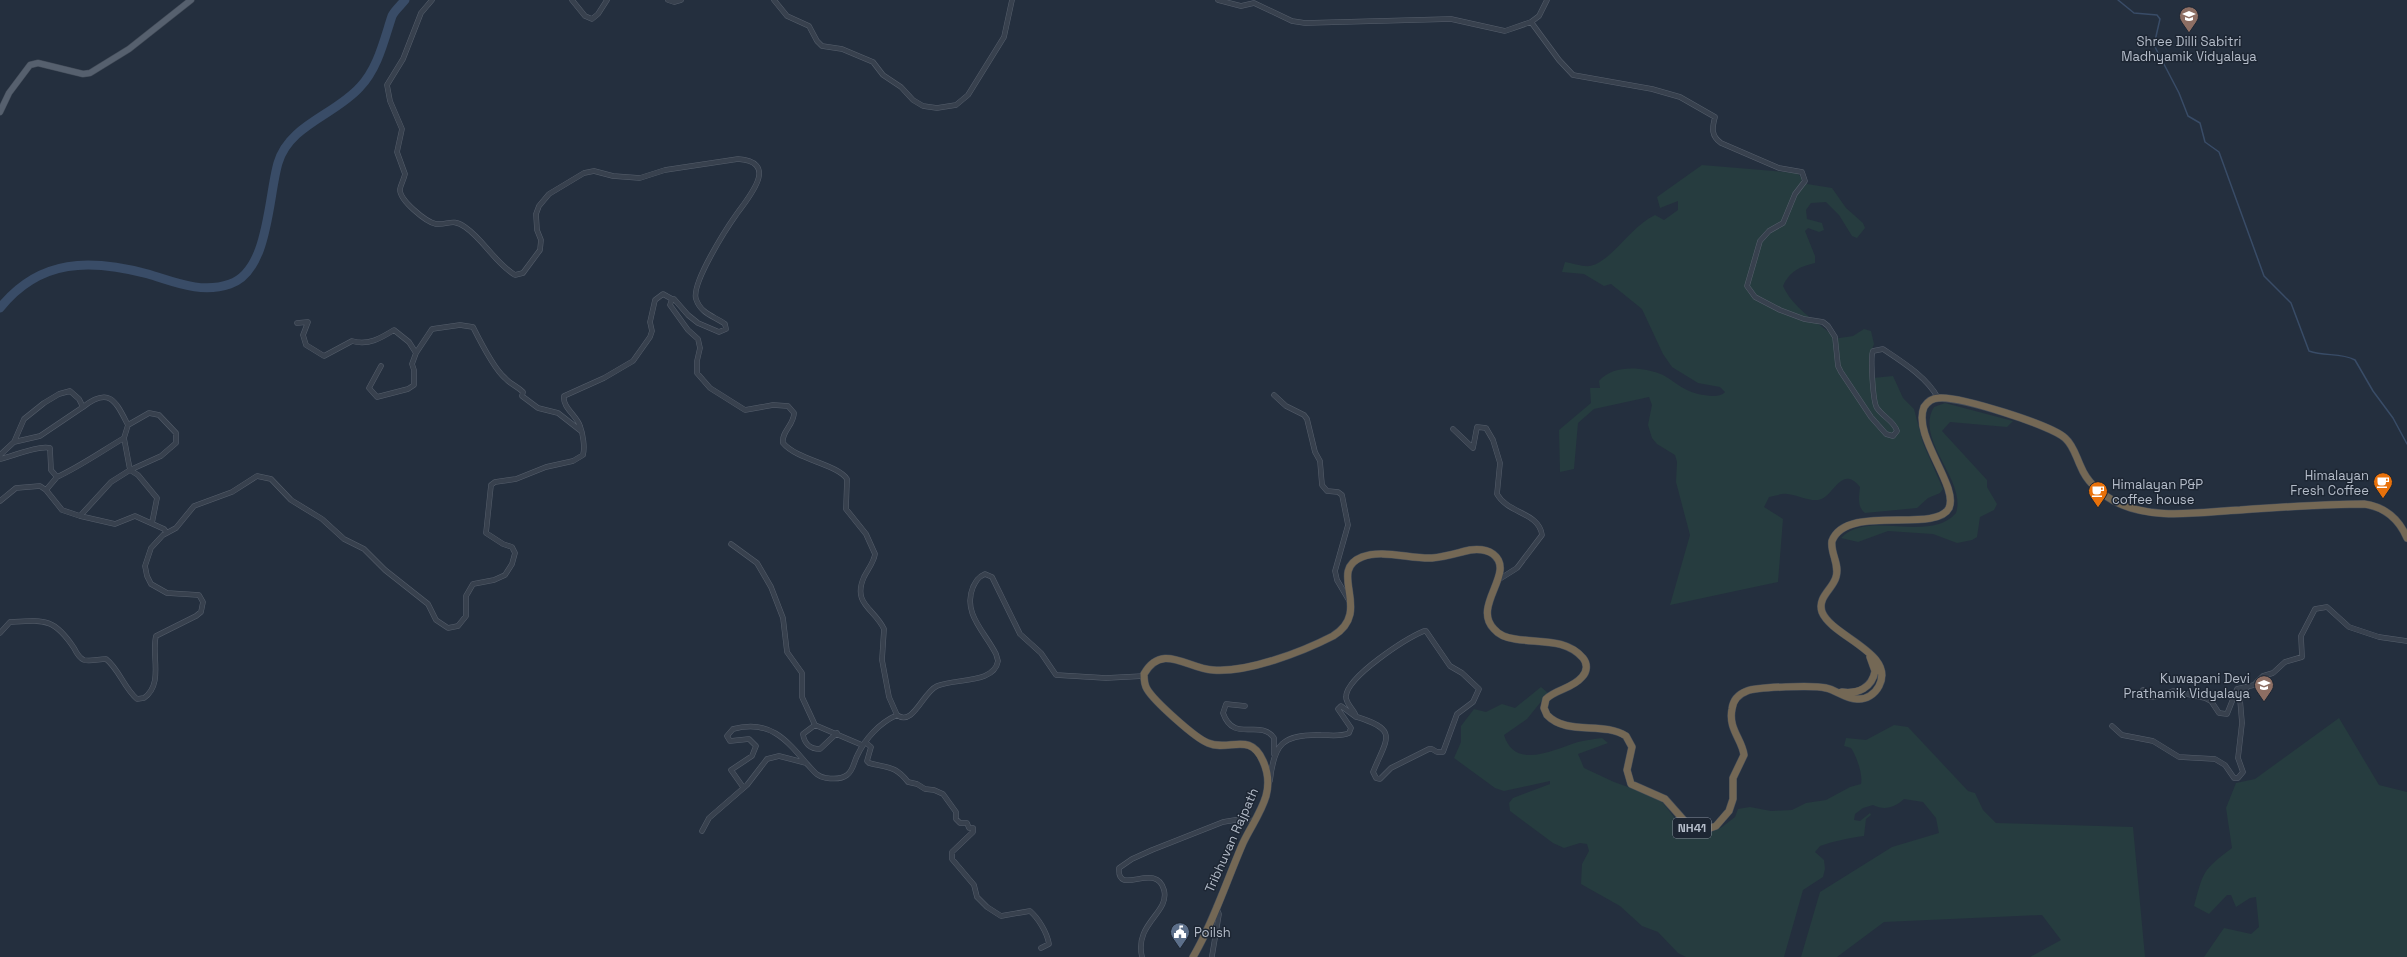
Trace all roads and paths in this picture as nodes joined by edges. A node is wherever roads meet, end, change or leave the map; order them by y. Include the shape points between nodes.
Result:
1 (191, 0) edge
2 (432, 0) edge
3 (572, 0) edge
4 (607, 0) edge
5 (668, 0) edge
6 (681, 0) edge
7 (774, 0) edge
8 (1012, 0) edge
9 (1218, 0) edge
10 (1547, 0) edge
11 (1531, 22) junction
12 (0, 112) edge
13 (672, 299) junction
14 (298, 323) dead end
15 (416, 353) junction
16 (381, 366) dead end
17 (1274, 395) dead end
18 (1938, 398) junction
19 (83, 407) junction
20 (128, 425) junction
21 (1453, 429) dead end
22 (581, 431) junction
23 (124, 438) junction
24 (14, 442) junction
25 (0, 455) edge
26 (0, 460) edge
27 (130, 470) junction
28 (57, 477) junction
29 (46, 490) junction
30 (0, 501) edge
31 (80, 516) junction
32 (152, 523) junction
33 (167, 533) junction
34 (2407, 538) edge
35 (731, 544) dead end
36 (1498, 580) junction
37 (1351, 605) junction
38 (0, 632) edge
39 (2407, 641) edge
40 (1144, 676) junction
41 (2248, 687) junction
42 (2143, 690) dead end
43 (1244, 706) dead end
44 (897, 715) junction
45 (1357, 717) junction
46 (815, 724) junction
47 (2112, 726) dead end
48 (837, 733) junction
49 (864, 744) junction
50 (1274, 754) junction
51 (807, 764) junction
52 (743, 787) junction
53 (1263, 804) junction
54 (1254, 821) junction
55 (702, 830) dead end
56 (1216, 906) junction
57 (1041, 948) dead end
58 (1212, 956) edge
59 (1142, 957) edge
60 (1193, 957) edge

1 - 12 main road via 129,49 90,73 83,74 38,63 30,65 9,94
2 - 13 street via 421,13 403,59 387,85 390,101 402,129 397,152 405,174 401,194 430,222 437,224 453,221 465,227 479,238 505,269 515,275 523,273 540,250 541,240 536,219 539,206 549,194 584,172 594,171 613,176 640,178 665,170 738,159 755,164 758,171 756,189 720,241 695,291 696,300 704,313 725,324 726,329 719,332 698,323
3 - 4 street via 592,19
5 - 6 street
7 - 8 street via 787,16 809,26 822,46 842,49 873,62 883,75 913,100 923,106 938,108 956,105 968,95 1004,37
9 - 11 street via 1241,6 1254,3 1292,21 1305,24 1452,20 1505,31
10 - 11 street via 1539,16
11 - 18 street via 1573,75 1635,85 1680,97 1715,117 1714,137 1721,143 1779,168 1802,172 1805,181 1795,194 1783,223 1769,230 1760,241 1747,286 1750,292 1780,310 1804,319 1823,322 1828,326 1835,337 1841,372 1871,417 1890,437 1896,434 1896,427 1874,403 1871,360 1874,351 1883,349 1900,360 1928,385
13 - 22 street via 663,294 655,300 650,322 650,337 633,361 604,378 564,396 563,402 577,420
13 - 44 street via 670,305 698,339 700,348 696,368 704,383 723,398 745,410 773,405 788,406 794,413 794,419 784,435 783,443 797,453 841,473 847,479 846,510 866,534 875,554 860,594 884,628 882,660 889,697
14 - 15 street via 308,322 303,335 306,345 324,356 352,341 362,344 382,338 394,330 409,342
15 - 16 street via 412,364 414,385 377,397 369,388
15 - 22 street via 432,329 460,324 473,328 496,368 506,379 518,386 523,392 522,396 538,408 558,413
17 - 37 street via 1286,406 1304,415 1310,426 1315,452 1320,461 1322,485 1327,491 1342,495 1348,525 1335,571 1337,580
18 - 34 highway via 1958,400 2053,429 2071,445 2084,474 2093,485 2113,500 2130,507 2176,513 2364,504 2389,513
18 - 36 highway, NH41 via 1930,400 1924,407 1922,422 1948,490 1950,501 1947,510 1940,516 1928,519 1871,521 1852,525 1838,532 1832,541 1837,575 1822,599 1822,612 1830,622 1866,651 1881,668 1882,679 1878,688 1871,695 1860,699 1820,687 1759,689 1746,691 1738,697 1732,705 1731,717 1734,733 1744,755 1733,778 1731,805 1727,814 1716,826 1705,831 1696,830 1687,824 1665,799 1629,782 1627,767 1632,747 1626,736 1612,730 1563,724 1547,715 1544,708 1546,699 1576,683 1584,674 1586,664 1579,654 1565,646 1512,638 1495,630 1488,621 1487,611
19 - 20 street via 94,399 110,398 116,402
19 - 24 street via 40,436
19 - 24 street via 73,392 68,390 59,394 24,419
20 - 23 street
20 - 27 street via 149,413 159,415 176,433 176,443 161,456
21 - 36 street via 1473,448 1477,427 1486,428 1493,440 1500,463 1497,494 1513,509 1536,520 1541,528 1542,535 1518,568
22 - 33 street via 584,450 580,458 491,485 486,532 514,549 512,564 499,579 473,584 470,587 466,596 466,616 462,623 451,628 440,624 428,604 368,553 344,539 322,519 291,500 266,476 252,478 232,492 194,506 176,528
23 - 27 street
23 - 28 street
24 - 25 street
26 - 28 street via 28,453 43,446 50,448 51,470
27 - 31 street via 111,482
27 - 32 street via 138,475 157,498
28 - 29 street
29 - 30 street via 40,486 16,488
29 - 31 street via 62,510
31 - 32 street via 115,524 135,516
32 - 33 street
33 - 38 street via 153,544 147,556 148,580 156,588 167,593 199,595 203,602 196,616 156,636 155,673 150,692 144,698 137,699 133,696 108,661 86,661 80,658 67,637 50,622 10,622
35 - 46 street via 757,563 771,587 783,618 787,652 802,673 802,698
36 - 37 highway, NH41 via 1499,562 1493,554 1482,550 1432,558 1369,555 1357,560 1349,571 1347,584
37 - 40 highway, NH41 via 1349,621 1338,632 1320,642 1260,665 1235,670 1214,670 1195,667 1176,658 1168,658 1154,663
39 - 41 street via 2379,637 2349,627 2327,607 2318,607 2301,636 2302,657 2285,662 2273,673 2263,676
40 - 44 street via 1106,678 1056,675 1042,653 1020,634 994,580 989,574 985,574 975,583 969,605 974,619 996,654 998,666 990,675 953,681 932,688 915,712 904,717
40 - 53 highway, Tribhuvan Rajpath via 1145,685 1152,696 1198,738 1213,745 1246,744 1256,749 1267,772
41 - 42 street via 2237,689 2227,714 2224,715 2205,698 2173,691 2147,697
41 - 47 street via 2241,693 2240,699 2242,723 2238,758 2243,772 2238,778 2234,778 2225,765 2215,759 2179,757 2153,741 2122,735
43 - 50 street via 1226,704 1223,709 1226,720 1237,729 1263,730 1270,733 1274,738
44 - 49 street via 878,726
45 - 45 street via 1375,723 1383,728 1386,734 1385,744 1373,772 1376,778 1380,779 1391,768 1429,749 1442,752 1457,714 1473,702 1479,689 1450,666 1424,631 1382,657 1347,689 1346,699
45 - 50 street via 1339,707 1339,714 1351,728 1349,733 1342,736 1303,734 1282,743
46 - 48 street
46 - 48 street via 803,734 811,748 820,749
48 - 49 street
49 - 51 street via 851,772 840,778 821,777
49 - 57 street via 871,747 867,761 869,763 901,772 908,782 917,784 925,790 934,790 947,798 956,812 956,819 967,823 969,828 974,830 952,852 952,859 974,885 977,897 987,907 1001,916 1030,911 1037,917 1049,944
50 - 53 street via 1269,792
51 - 52 street via 779,756 771,757
51 - 52 street via 775,732 756,726 733,729 727,736 730,741 749,739 756,746 752,756 731,770
52 - 55 street via 709,818
53 - 54 highway, Tribhuvan Rajpath
54 - 56 highway, Tribhuvan Rajpath
54 - 59 street via 1241,819 1223,822 1152,850 1119,868 1124,879 1131,882 1151,876 1159,879 1164,888 1164,904 1146,926 1140,943
56 - 58 street via 1220,914
56 - 60 highway, Tribhuvan Rajpath

